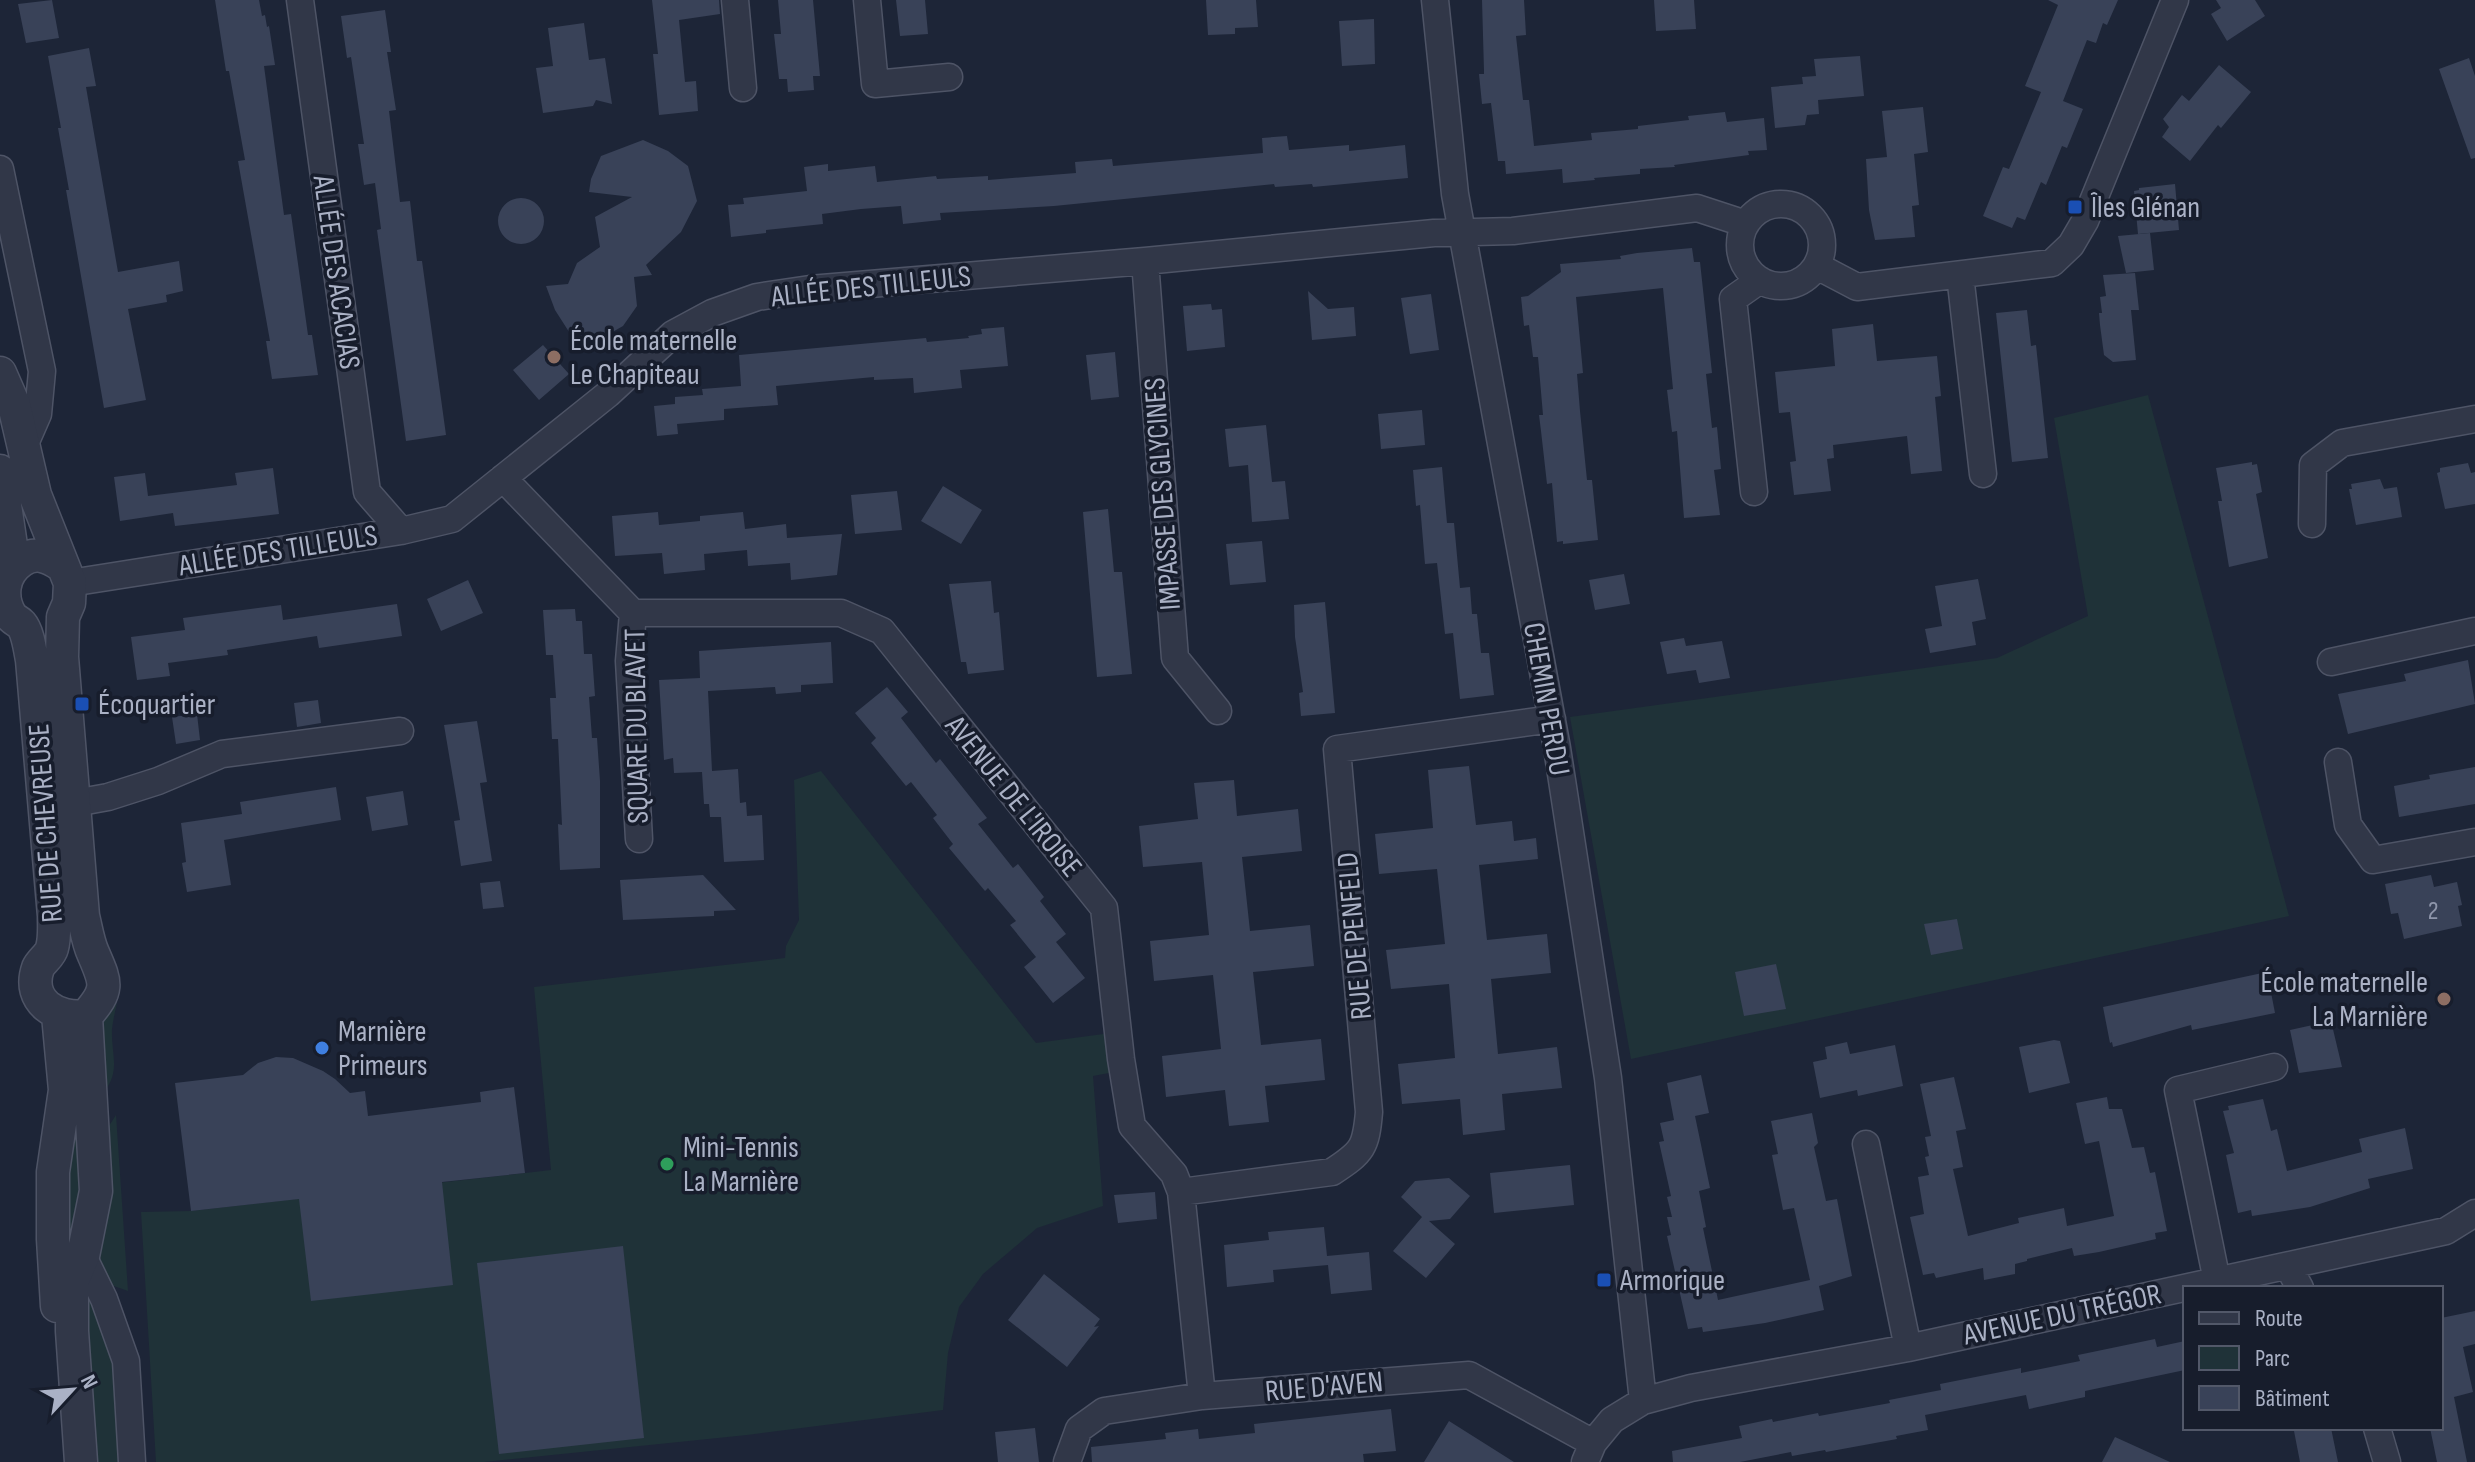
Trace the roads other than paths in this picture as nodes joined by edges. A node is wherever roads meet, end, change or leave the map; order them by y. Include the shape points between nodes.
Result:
1 (300, 0) edge
2 (735, 0) edge
3 (867, 0) edge
4 (1435, 0) edge
5 (2175, 0) edge
6 (949, 77) dead end
7 (743, 88) dead end
8 (0, 169) edge
9 (1746, 224) junction
10 (1463, 233) junction
11 (1145, 261) junction
12 (1817, 266) junction
13 (1960, 275) junction
14 (1760, 280) junction
15 (0, 373) edge
16 (2475, 419) edge
17 (24, 446) junction
18 (0, 471) edge
19 (1983, 474) dead end
20 (503, 478) junction
21 (1754, 492) dead end
22 (2312, 524) dead end
23 (401, 531) junction
24 (14, 566) junction
25 (66, 574) junction
26 (633, 613) junction
27 (63, 617) junction
28 (22, 625) junction
29 (2475, 631) edge
30 (2331, 662) dead end
31 (1218, 711) dead end
32 (1552, 719) junction
33 (400, 731) dead end
34 (2338, 762) dead end
35 (75, 803) junction
36 (639, 839) dead end
37 (2475, 842) edge
38 (52, 950) junction
39 (92, 951) junction
40 (72, 1015) junction
41 (2274, 1067) dead end
42 (1866, 1144) dead end
43 (1181, 1192) junction
44 (2475, 1213) edge
45 (83, 1256) junction
46 (2294, 1277) edge
47 (2217, 1281) junction
48 (2194, 1286) edge
49 (2183, 1288) edge
50 (1908, 1348) junction
51 (1202, 1396) junction
52 (1643, 1401) junction
53 (2378, 1430) edge
54 (1589, 1453) edge
55 (67, 1462) edge
56 (81, 1462) edge
57 (132, 1462) edge
58 (1067, 1462) edge
59 (2387, 1462) edge

1 - 23 street, ALLÉE DES ACACIAS via 367,492
2 - 7 street
3 - 6 street via 875,84
4 - 10 street, CHEMIN PERDU
5 - 13 street via 2071,245 2052,263
8 - 17 street via 42,371 38,414
9 - 10 street, ALLÉE DES TILLEULS via 1697,208
9 - 12 street via 1765,207 1790,205 1802,210 1819,229
9 - 14 street via 1741,236 1743,261
10 - 11 street, ALLÉE DES TILLEULS
10 - 32 street, CHEMIN PERDU
11 - 20 street, ALLÉE DES TILLEULS via 757,297 673,334
11 - 31 street, IMPASSE DES GLYCINES via 1175,658
12 - 13 street via 1857,287
12 - 14 street via 1785,286
13 - 19 street
14 - 21 street via 1733,299
15 - 17 street
16 - 22 street via 2342,443 2331,450 2313,465
17 - 25 street via 35,495
18 - 24 street, RUE DE CHEVREUSE
20 - 23 street, ALLÉE DES TILLEULS via 452,519
20 - 26 street
23 - 25 street, ALLÉE DES TILLEULS
24 - 25 street via 38,555 49,557
24 - 28 street, RUE DE CHEVREUSE via 2,591 12,618
25 - 27 street, RUE DE CHEVREUSE via 69,603
26 - 36 street, SQUARE DU BLAVET via 629,661
26 - 43 street, AVENUE DE L'IROISE via 841,613 882,631 1104,908 1132,1126 1174,1174
27 - 28 street via 46,625
27 - 35 street, RUE DE CHEVREUSE
28 - 38 street, RUE DE CHEVREUSE via 32,660 54,916
29 - 30 street
32 - 43 street, RUE DE PENFELD via 1337,749 1369,1112 1366,1142 1332,1172
32 - 52 street, CHEMIN PERDU via 1608,1078
33 - 35 street via 222,754 158,781
34 - 37 street via 2348,825 2373,860
35 - 39 street, RUE DE CHEVREUSE via 83,916
38 - 39 street
38 - 40 street, RUE DE CHEVREUSE via 39,966 36,982 48,1008
39 - 40 street, RUE DE CHEVREUSE via 104,984 99,1001
40 - 45 street via 96,1191
40 - 55 street, RUE DE CHEVREUSE via 53,1172
41 - 47 street via 2178,1090
42 - 50 street
43 - 51 street, AVENUE DE L'IROISE
44 - 46 street, AVENUE DU TRÉGOR via 2446,1231
45 - 56 street via 72,1282
45 - 57 street via 126,1361
46 - 47 street, AVENUE DU TRÉGOR
47 - 48 street, AVENUE DU TRÉGOR
49 - 50 street, AVENUE DU TRÉGOR
50 - 52 street, AVENUE DU TRÉGOR
51 - 54 street, RUE D'AVEN via 1469,1375
51 - 58 street, RUE D'AVEN via 1104,1411 1079,1429
52 - 54 street, AVENUE DU TRÉGOR via 1612,1420
53 - 59 street

